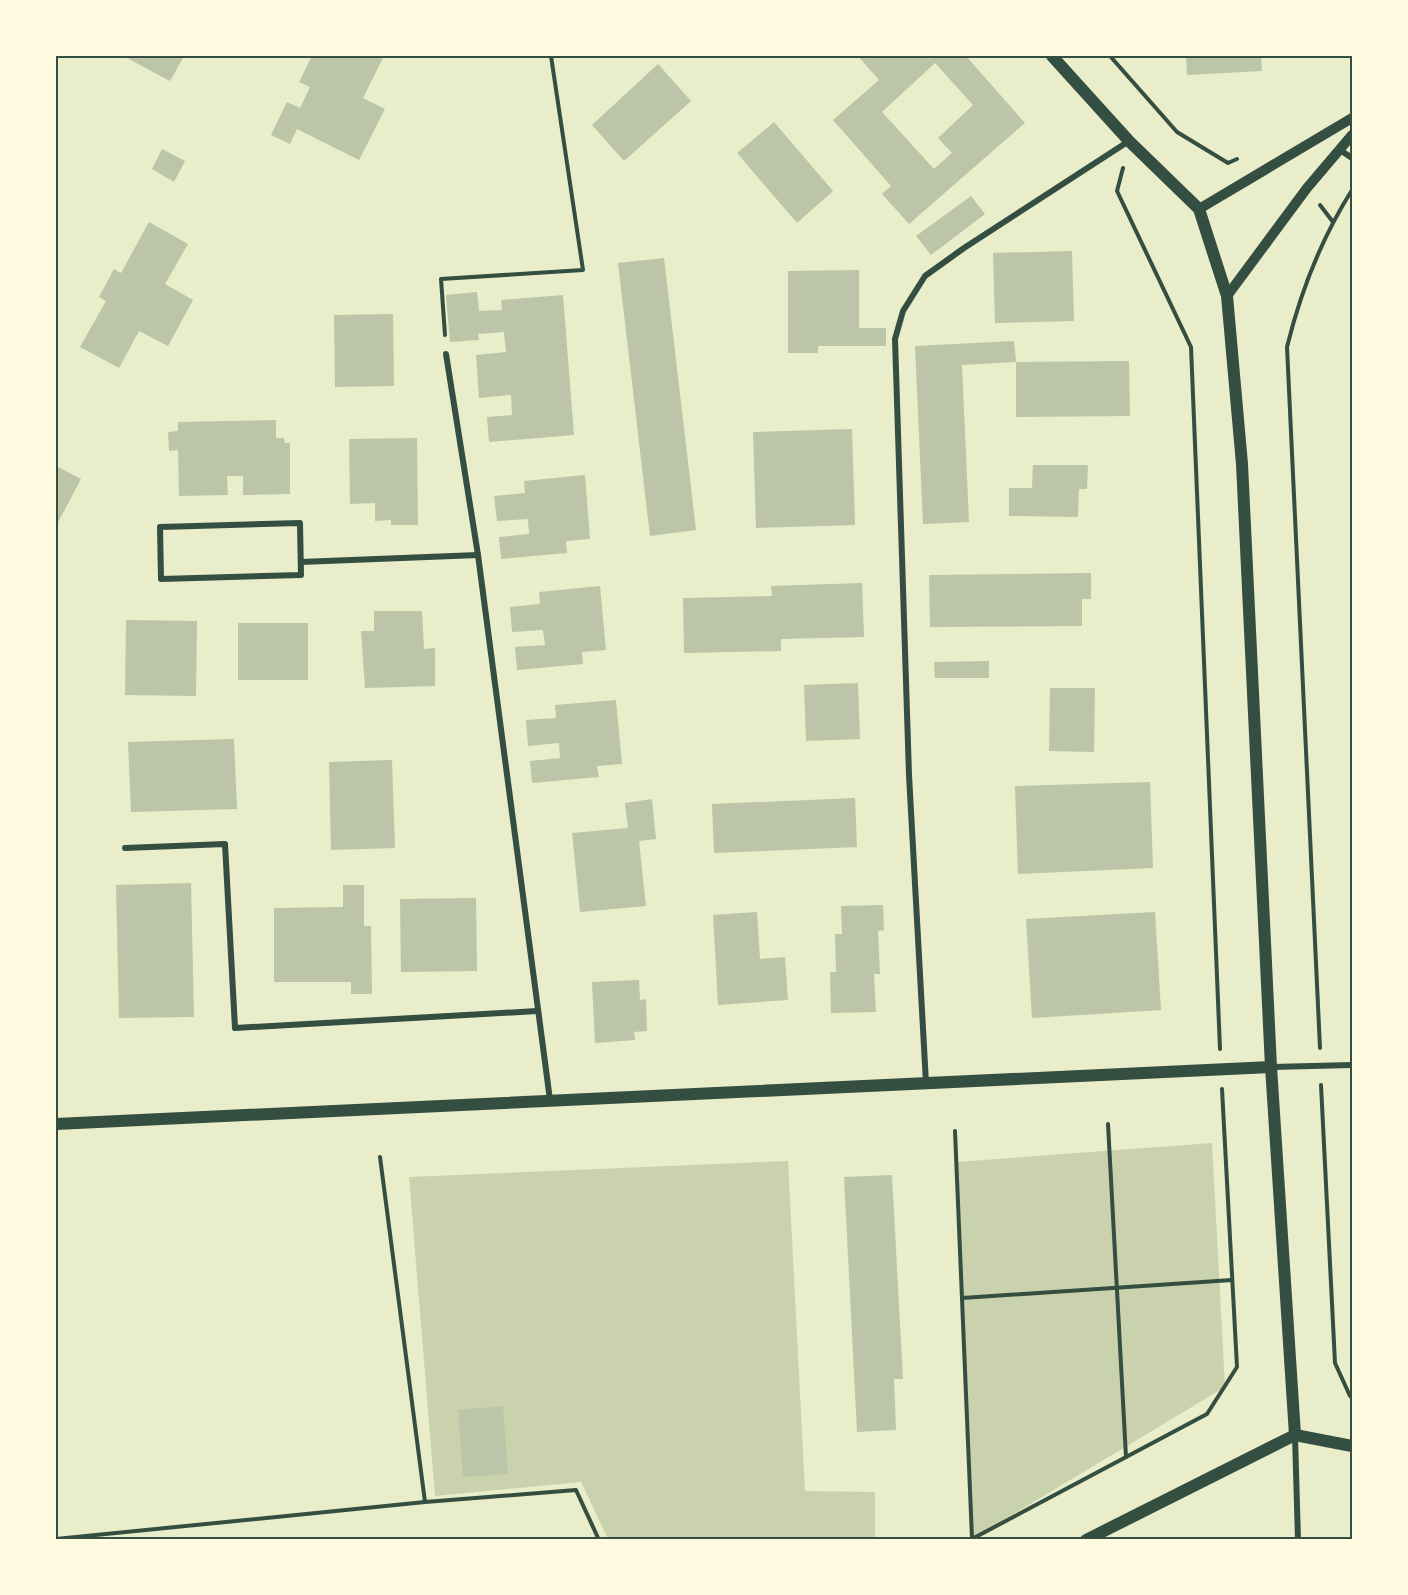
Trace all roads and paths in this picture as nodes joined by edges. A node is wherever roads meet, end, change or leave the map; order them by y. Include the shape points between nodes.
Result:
1 (551, 56) edge
2 (1052, 56) edge
3 (1110, 56) edge
4 (1353, 118) edge
5 (1353, 135) edge
6 (1129, 141) junction
7 (1340, 150) junction
8 (1246, 156) dead end
9 (1353, 158) edge
10 (1307, 188) junction
11 (1353, 190) edge
12 (1199, 209) junction
13 (1334, 222) junction
14 (1227, 296) junction
15 (446, 354) joint
16 (478, 555) junction
17 (301, 562) junction
18 (125, 848) dead end
19 (537, 1011) junction
20 (1320, 1065) junction
21 (1353, 1065) edge
22 (1271, 1067) junction
23 (1221, 1069) junction
24 (926, 1083) junction
25 (550, 1100) junction
26 (56, 1124) edge
27 (1108, 1124) dead end
28 (955, 1131) dead end
29 (380, 1157) dead end
30 (1232, 1280) junction
31 (1117, 1288) junction
32 (962, 1298) junction
33 (1353, 1396) edge
34 (1295, 1435) junction
35 (1353, 1446) edge
36 (1126, 1457) junction
37 (425, 1502) junction
38 (56, 1539) edge
39 (599, 1539) edge
40 (971, 1539) edge
41 (1086, 1539) edge
42 (1298, 1539) edge

1 - 15 path via 583,270 441,279
2 - 6 main road
3 - 8 path via 1177,132 1228,163
4 - 12 street
5 - 7 street
6 - 12 main road
6 - 23 path via 1117,191 1191,347
6 - 24 street via 925,276 903,311 895,339 909,775
7 - 9 street
7 - 10 street
10 - 13 path
10 - 14 street
11 - 13 path
12 - 14 main road
13 - 20 path via 1299,297 1287,347
14 - 22 main road via 1242,464
15 - 16 street
16 - 17 street
16 - 19 street
17 - 17 street via 302,575 161,579 160,527 300,523
18 - 19 street via 225,844 235,1028
19 - 25 street
20 - 21 street
20 - 22 street
20 - 33 path via 1335,1363
22 - 23 main road
22 - 34 main road
23 - 24 main road
23 - 30 path
24 - 25 main road
25 - 26 main road
27 - 31 path
28 - 32 path
29 - 37 path
30 - 31 path
30 - 36 path via 1237,1367 1207,1414
31 - 32 path
31 - 36 path
32 - 40 path
34 - 35 main road
34 - 41 main road
34 - 42 street
36 - 40 path
37 - 38 path
37 - 39 path via 576,1490

